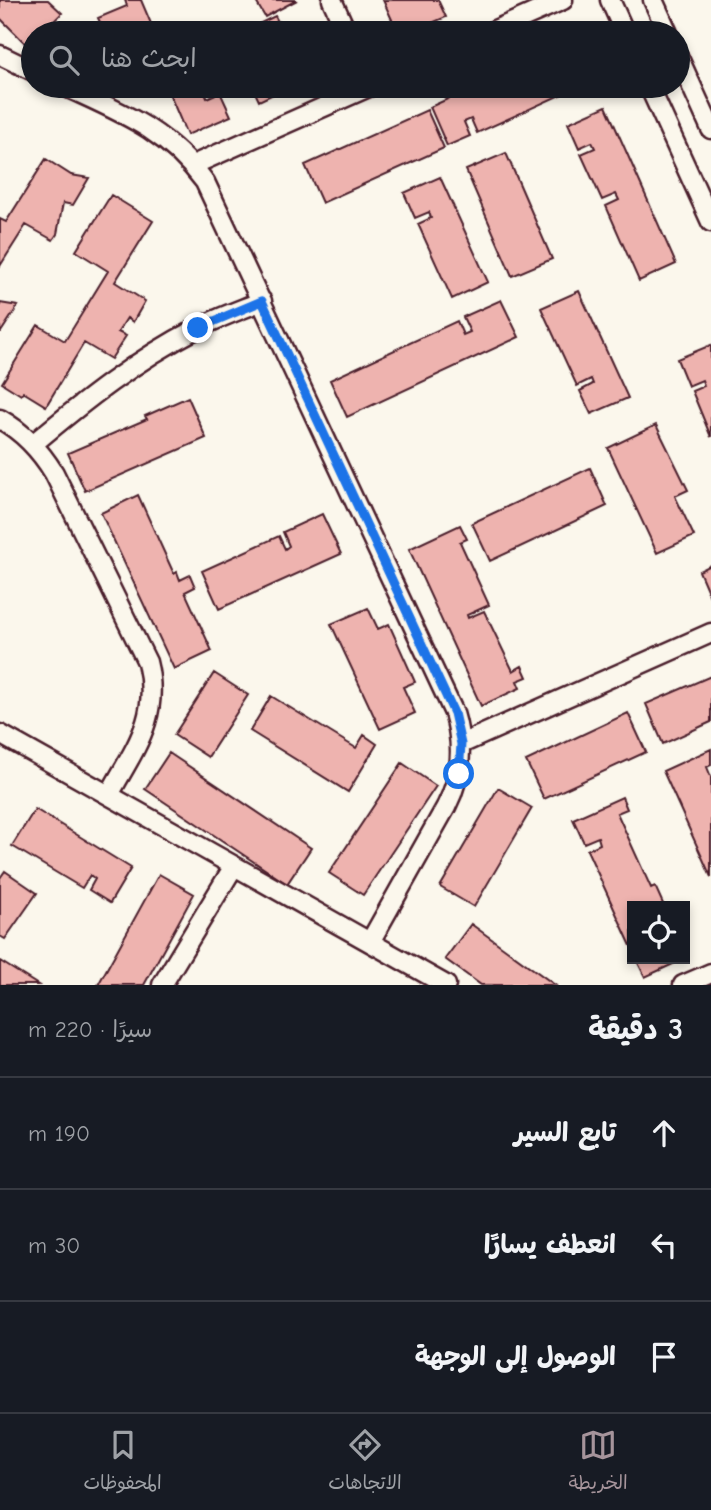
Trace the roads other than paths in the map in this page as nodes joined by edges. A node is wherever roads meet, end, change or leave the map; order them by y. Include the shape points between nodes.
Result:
1 (331, 0) edge
2 (563, 0) edge
3 (610, 0) edge
4 (653, 0) edge
5 (341, 21) edge
6 (515, 21) edge
7 (620, 21) edge
8 (662, 21) edge
9 (0, 55) edge
10 (21, 65) edge
11 (690, 83) edge
12 (89, 98) edge
13 (344, 98) edge
14 (654, 98) edge
15 (711, 130) edge
16 (193, 165) junction
17 (711, 222) edge
18 (262, 301) junction
19 (0, 419) edge
20 (33, 444) junction
21 (711, 634) edge
22 (0, 734) edge
23 (461, 744) junction
24 (109, 795) junction
25 (234, 866) junction
26 (370, 942) junction
27 (711, 972) edge
28 (162, 985) edge
29 (446, 985) edge
30 (683, 985) edge

1 - 5 street
2 - 6 street
3 - 7 street
4 - 8 street
9 - 10 street
11 - 15 street
12 - 16 street via 150,128
13 - 16 street
14 - 17 street
16 - 18 street
18 - 20 street via 198,328 130,368
18 - 23 street via 454,713
19 - 20 street
20 - 24 street via 54,472 141,649 150,677 151,705 145,731
21 - 23 street
22 - 24 street
23 - 26 street via 459,774 451,797
24 - 25 street
25 - 26 street
25 - 28 street
26 - 29 street
27 - 30 street

